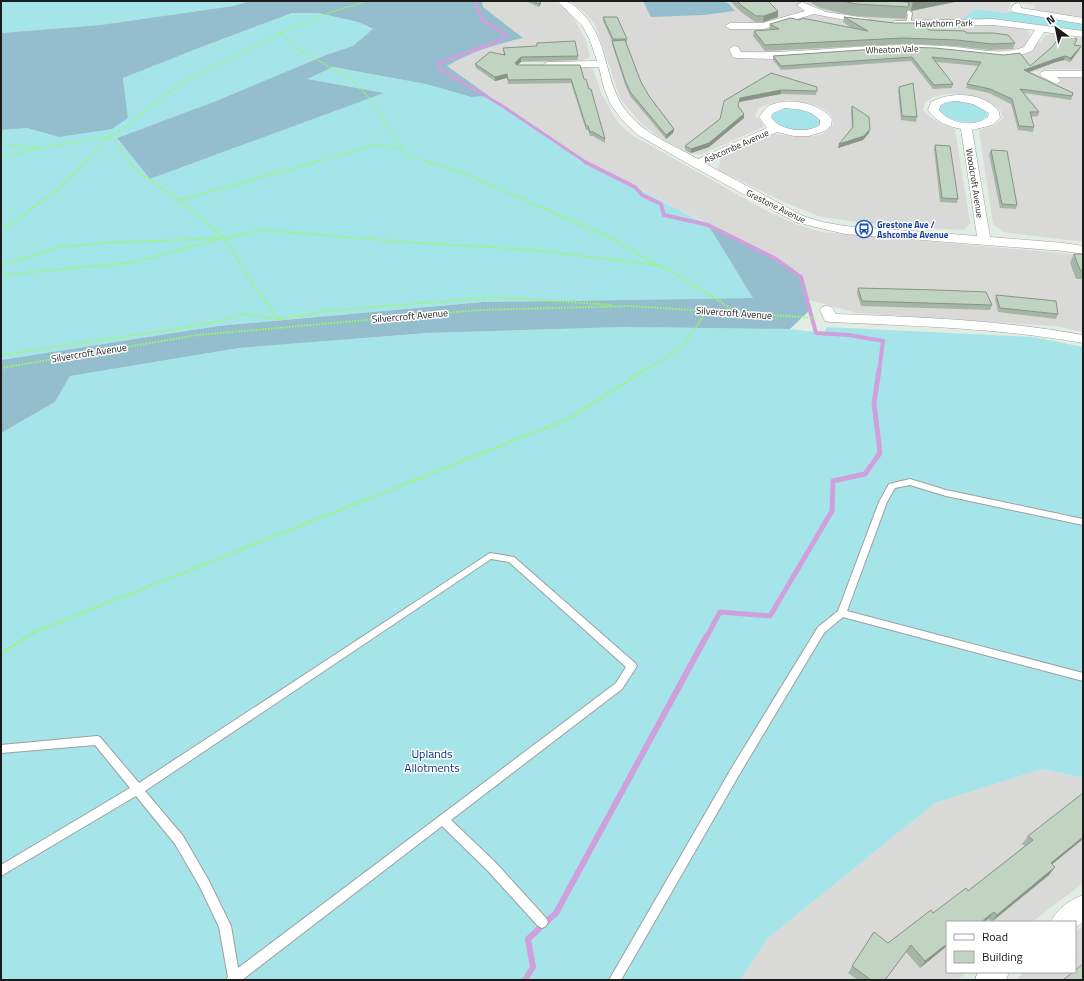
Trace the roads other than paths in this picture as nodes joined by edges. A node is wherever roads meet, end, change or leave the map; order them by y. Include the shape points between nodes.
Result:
1 (562, 1) edge
2 (802, 5) dead end
3 (1017, 6) dead end
4 (892, 10) edge
5 (813, 11) junction
6 (1083, 21) edge
7 (908, 24) junction
8 (730, 26) dead end
9 (1041, 28) junction
10 (1083, 34) edge
11 (734, 49) dead end
12 (603, 64) junction
13 (536, 66) edge
14 (1083, 74) edge
15 (1056, 81) dead end
16 (966, 126) junction
17 (776, 128) junction
18 (696, 164) junction
19 (984, 241) junction
20 (1083, 250) edge
21 (824, 314) road end
22 (1083, 339) edge
23 (1083, 522) edge
24 (842, 613) junction
25 (1083, 677) edge
26 (1, 749) edge
27 (137, 790) junction
28 (443, 820) junction
29 (1, 871) edge
30 (1083, 907) edge
31 (1064, 921) edge
32 (542, 922) dead end
33 (996, 973) edge
34 (233, 980) edge
35 (615, 980) edge
36 (987, 980) edge

1 - 12 street, Grestone Avenue via 586,22
2 - 5 street, Hawthorn Park
3 - 6 street via 1016,10
4 - 7 lane via 908,12
5 - 7 street, Hawthorn Park via 853,20
5 - 8 street via 764,26
7 - 9 street, Hawthorn Park via 993,22
9 - 10 street, Hawthorn Park
9 - 11 street, Wheaton Vale via 1028,49 1003,55 904,47 759,56 737,55
12 - 13 street
12 - 18 street, Grestone Avenue via 613,98 625,119 642,133
14 - 15 street via 1046,74
16 - 16 street via 939,117 933,110 935,104 944,99 965,99 986,105 994,112 994,118 987,124
16 - 19 street, Woodcroft Avenue
17 - 17 street, Ashcombe Avenue via 769,124 765,117 769,110 780,106 808,107 820,112 826,119 821,129 809,132 794,133
17 - 18 street, Ashcombe Avenue
18 - 19 street, Grestone Avenue via 778,208 820,224 846,230
19 - 20 street, Grestone Avenue
21 - 22 street via 830,318 958,323 1026,329
23 - 24 lane via 946,493 910,482 892,486 883,502
24 - 25 lane
24 - 35 lane via 821,630 734,772
26 - 27 lane via 98,740
27 - 28 lane via 490,556 511,559 632,666 618,686
27 - 29 lane
27 - 34 lane via 179,840 204,883 225,926
28 - 32 lane via 492,867
28 - 34 lane
30 - 31 street
33 - 36 street

